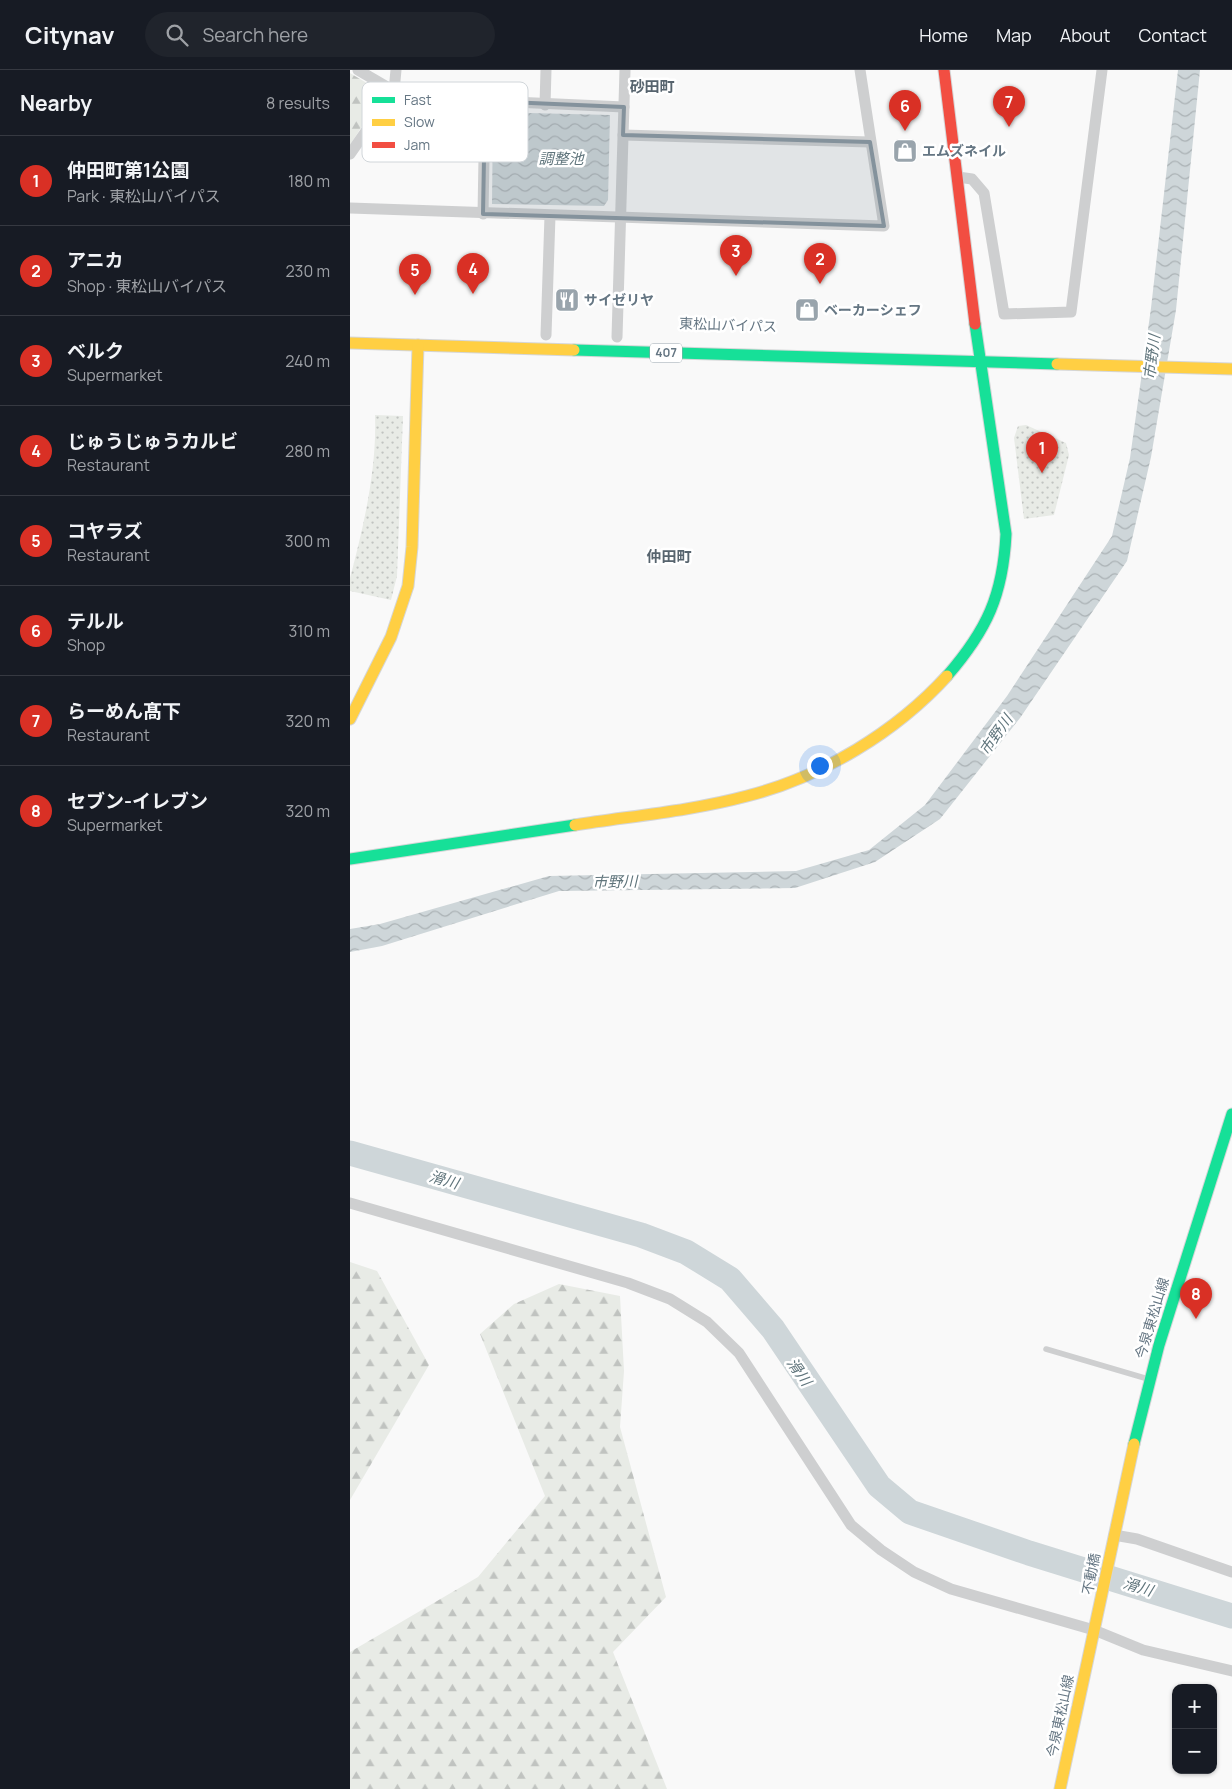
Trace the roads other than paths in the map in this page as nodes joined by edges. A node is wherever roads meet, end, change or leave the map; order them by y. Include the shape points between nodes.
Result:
1 (358, 70) edge
2 (546, 70) edge
3 (626, 70) edge
4 (860, 70) edge
5 (944, 70) edge
6 (1102, 70) edge
7 (379, 82) edge
8 (528, 103) edge
9 (545, 104) junction
10 (624, 107) junction
11 (624, 136) junction
12 (362, 137) edge
13 (870, 142) junction
14 (350, 154) edge
15 (484, 162) edge
16 (955, 178) junction
17 (350, 208) edge
18 (483, 214) junction
19 (550, 216) junction
20 (620, 218) junction
21 (545, 335) dead end
22 (617, 337) dead end
23 (350, 343) edge
24 (418, 345) junction
25 (963, 348) dead end
26 (983, 348) junction
27 (981, 362) junction
28 (1232, 369) edge
29 (350, 719) edge
30 (350, 859) edge
31 (1232, 1114) edge
32 (350, 1203) edge
33 (1046, 1348) dead end
34 (1150, 1380) junction
35 (1114, 1535) junction
36 (1232, 1572) edge
37 (1095, 1625) junction
38 (1232, 1670) edge
39 (1060, 1789) edge

1 - 7 street
2 - 9 street
3 - 10 street
4 - 13 street
5 - 16 main road
6 - 16 street via 1071,312 1004,314 984,194 972,179
8 - 9 street
9 - 10 street
10 - 11 street
11 - 13 street
11 - 20 street
12 - 14 street
13 - 20 street via 884,226
15 - 18 street
16 - 26 main road
17 - 18 street
18 - 19 street
19 - 20 street
19 - 21 street
20 - 22 street
23 - 24 main road, 407
24 - 27 main road, 407
24 - 29 main road via 408,586 391,637
25 - 26 main road
26 - 27 main road
27 - 28 main road, 407
27 - 30 main road via 1006,534 1005,562 999,589 975,641 957,664 933,690 891,725 836,761 759,793 715,804
31 - 34 main road, 今泉東松山線
32 - 37 street via 628,1283 670,1299 707,1322 739,1353 851,1525 880,1550 914,1572 951,1589
33 - 34 lane
34 - 35 main road, 今泉東松山線
35 - 36 street
35 - 37 main road, 不動橋
37 - 38 street via 1143,1650
37 - 39 main road, 今泉東松山線

